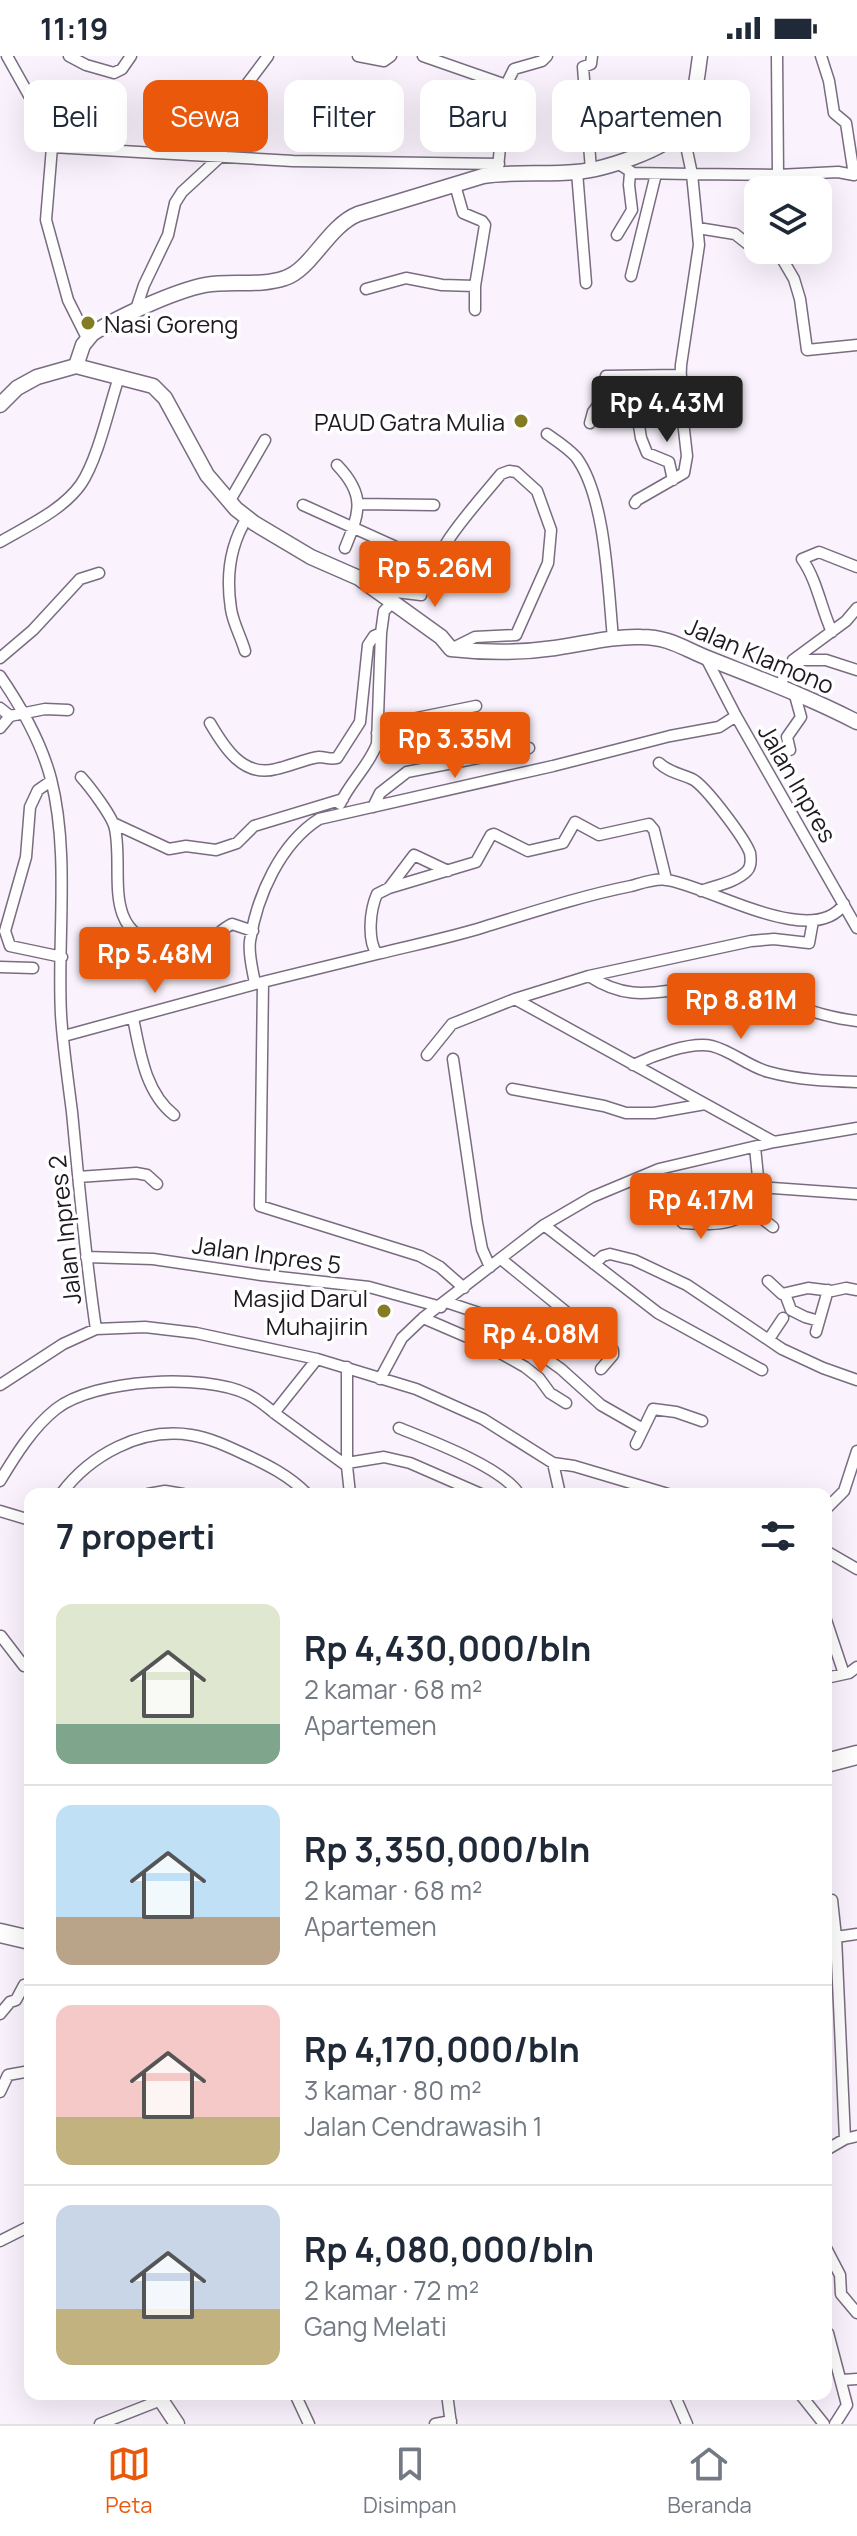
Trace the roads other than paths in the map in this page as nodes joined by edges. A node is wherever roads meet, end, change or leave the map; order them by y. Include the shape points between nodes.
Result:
1 (7, 56) edge
2 (69, 56) edge
3 (131, 56) edge
4 (268, 56) edge
5 (358, 56) edge
6 (391, 56) edge
7 (423, 56) edge
8 (547, 56) edge
9 (592, 56) edge
10 (700, 56) edge
11 (777, 56) edge
12 (821, 56) edge
13 (492, 80) edge
14 (508, 80) edge
15 (695, 80) edge
16 (24, 86) edge
17 (127, 151) edge
18 (52, 152) edge
19 (500, 152) edge
20 (642, 152) edge
21 (687, 152) edge
22 (220, 157) junction
23 (616, 162) junction
24 (498, 169) junction
25 (584, 171) junction
26 (630, 173) junction
27 (656, 174) junction
28 (692, 174) junction
29 (778, 175) junction
30 (856, 175) edge
31 (455, 185) junction
32 (698, 228) junction
33 (617, 235) dead end
34 (744, 241) edge
35 (785, 264) edge
36 (631, 276) dead end
37 (586, 283) dead end
38 (475, 286) junction
39 (366, 289) dead end
40 (475, 310) dead end
41 (135, 312) junction
42 (87, 338) junction
43 (857, 345) edge
44 (76, 366) junction
45 (681, 375) junction
46 (119, 377) junction
47 (0, 405) edge
48 (636, 407) dead end
49 (590, 423) dead end
50 (547, 434) dead end
51 (265, 440) dead end
52 (337, 465) dead end
53 (673, 480) junction
54 (229, 502) junction
55 (635, 503) dead end
56 (359, 504) junction
57 (303, 505) dead end
58 (434, 505) dead end
59 (247, 518) junction
60 (354, 528) junction
61 (0, 542) edge
62 (345, 548) dead end
63 (857, 567) edge
64 (430, 570) junction
65 (99, 573) dead end
66 (376, 590) junction
67 (394, 601) junction
68 (857, 608) edge
69 (832, 632) junction
70 (381, 633) junction
71 (613, 638) junction
72 (451, 649) junction
73 (245, 651) dead end
74 (0, 658) edge
75 (706, 658) junction
76 (793, 660) junction
77 (857, 670) edge
78 (0, 676) edge
79 (780, 685) junction
80 (794, 692) junction
81 (476, 706) dead end
82 (0, 708) edge
83 (68, 710) dead end
84 (24, 713) junction
85 (10, 716) junction
86 (736, 716) junction
87 (857, 722) edge
88 (210, 723) dead end
89 (0, 728) edge
90 (377, 733) junction
91 (529, 748) dead end
92 (790, 750) dead end
93 (659, 763) dead end
94 (81, 777) dead end
95 (51, 781) junction
96 (343, 799) junction
97 (373, 807) junction
98 (336, 815) junction
99 (113, 823) junction
100 (448, 871) junction
101 (666, 879) junction
102 (389, 888) junction
103 (701, 891) junction
104 (844, 904) junction
105 (813, 921) junction
106 (857, 928) edge
107 (253, 931) junction
108 (377, 954) junction
109 (62, 957) junction
110 (0, 967) edge
111 (33, 968) dead end
112 (589, 976) junction
113 (259, 983) junction
114 (515, 999) junction
115 (133, 1018) junction
116 (857, 1021) edge
117 (64, 1036) junction
118 (427, 1055) dead end
119 (453, 1059) dead end
120 (633, 1065) junction
121 (857, 1082) edge
122 (512, 1089) dead end
123 (705, 1104) junction
124 (174, 1115) dead end
125 (857, 1128) edge
126 (774, 1142) junction
127 (755, 1147) junction
128 (659, 1169) junction
129 (78, 1177) junction
130 (157, 1184) dead end
131 (759, 1187) junction
132 (857, 1194) edge
133 (750, 1209) junction
134 (544, 1225) junction
135 (773, 1227) dead end
136 (86, 1257) junction
137 (501, 1259) junction
138 (594, 1264) junction
139 (490, 1267) junction
140 (768, 1281) dead end
141 (464, 1288) junction
142 (828, 1290) junction
143 (857, 1290) edge
144 (785, 1294) junction
145 (444, 1304) junction
146 (423, 1318) junction
147 (783, 1318) dead end
148 (96, 1329) junction
149 (769, 1339) junction
150 (317, 1359) junction
151 (347, 1367) junction
152 (601, 1369) dead end
153 (762, 1370) dead end
154 (380, 1379) junction
155 (857, 1380) edge
156 (0, 1385) edge
157 (566, 1403) dead end
158 (274, 1413) junction
159 (702, 1421) dead end
160 (399, 1428) dead end
161 (643, 1429) junction
162 (636, 1444) dead end
163 (857, 1451) edge
164 (553, 1463) junction
165 (347, 1464) junction
166 (0, 1481) edge
167 (66, 1488) edge
168 (299, 1488) edge
169 (349, 1488) edge
170 (467, 1488) edge
171 (512, 1488) edge
172 (559, 1488) edge
173 (648, 1488) edge
174 (832, 1503) edge
175 (0, 1511) edge
176 (24, 1518) edge
177 (832, 1554) edge
178 (857, 1569) edge
179 (0, 1624) edge
180 (1, 1638) edge
181 (832, 1638) edge
182 (24, 1666) dead end
183 (857, 1667) edge
184 (844, 1674) junction
185 (832, 1677) edge
186 (857, 1755) edge
187 (832, 1761) edge
188 (832, 1900) dead end
189 (0, 1933) edge
190 (857, 1934) edge
191 (836, 1937) junction
192 (24, 1939) edge
193 (0, 1946) edge
194 (24, 1951) edge
195 (24, 1985) edge
196 (0, 2014) edge
197 (24, 2072) edge
198 (0, 2092) edge
199 (857, 2136) edge
200 (845, 2139) junction
201 (832, 2147) edge
202 (24, 2229) edge
203 (0, 2241) edge
204 (832, 2260) edge
205 (857, 2313) edge
206 (832, 2346) edge
207 (857, 2379) edge
208 (842, 2380) junction
209 (152, 2400) edge
210 (161, 2400) edge
211 (298, 2400) edge
212 (448, 2400) edge
213 (677, 2400) edge
214 (805, 2400) edge
215 (451, 2423) edge
216 (684, 2423) edge
217 (100, 2424) edge
218 (177, 2424) edge
219 (309, 2424) edge
220 (435, 2424) edge
221 (824, 2424) edge
222 (835, 2424) edge

1 - 16 street
2 - 3 street via 112,73
4 - 22 street via 244,88
5 - 6 street via 384,61
7 - 13 street
8 - 14 street via 514,69
9 - 25 street via 591,64 583,67
10 - 15 main road
11 - 29 street
12 - 30 street via 834,113 846,123
17 - 22 street
18 - 42 street via 46,220 68,300
19 - 24 street
20 - 23 main road
21 - 28 street
22 - 24 street
22 - 41 street via 177,199 168,235
23 - 25 main road
23 - 26 street
24 - 25 main road
24 - 31 main road
25 - 37 street
26 - 27 street
26 - 33 street via 632,210
27 - 28 street
27 - 36 street
28 - 29 street
28 - 32 street
29 - 30 street
31 - 38 street via 463,213 485,225
31 - 41 main road via 351,217 289,277 206,285
32 - 34 street via 735,234
32 - 45 street
35 - 43 street via 800,299 807,350
38 - 39 street via 406,278
38 - 40 street
41 - 42 main road
42 - 44 main road
44 - 46 main road
44 - 47 main road via 37,377
45 - 49 street via 606,376 605,396
45 - 53 street via 687,456 683,476
46 - 54 main road via 161,392 202,468
46 - 61 street via 79,486
48 - 53 street via 647,453 669,462
50 - 71 street via 577,459 591,487
51 - 54 street
52 - 56 street via 354,484
53 - 55 street
54 - 59 main road
56 - 58 street
56 - 60 street
57 - 60 street
59 - 66 main road
59 - 73 street via 234,540 230,575 231,610
60 - 62 street
60 - 64 street
63 - 69 street via 819,552 802,559
64 - 66 street via 417,597
64 - 72 street via 459,524 501,474 516,472 540,495 551,530 548,563 520,630 511,636 475,637
65 - 74 street via 80,579
66 - 67 main road
67 - 70 street via 384,611
67 - 72 main road
68 - 69 street
69 - 76 street
70 - 88 street via 368,645 360,722 337,758 318,757 260,772 237,761
70 - 90 street
71 - 72 main road, Jalan Klamono via 492,654
71 - 75 main road, Jalan Klamono via 672,641
75 - 79 main road, Jalan Klamono
75 - 86 street, Jalan Inpres
76 - 77 street via 826,660
76 - 79 street
78 - 84 street, Jalan Inpres 2
79 - 80 main road, Jalan Klamono
80 - 87 main road, Jalan Klamono
80 - 92 street via 801,717 787,737
81 - 90 street via 407,720
82 - 85 street
83 - 84 street
84 - 85 street
84 - 95 street, Jalan Inpres 2
85 - 89 street
86 - 97 street via 719,727
86 - 104 street, Jalan Inpres
90 - 96 street via 371,759
91 - 97 street via 407,772 380,793
93 - 103 street via 695,780 729,819 751,856 743,874
94 - 99 street
95 - 109 street, Jalan Inpres 2
95 - 109 street via 32,801 28,851 5,931 10,946
96 - 98 street
96 - 99 street via 254,826 237,843 216,850 169,849
97 - 98 street
98 - 107 street via 314,822 292,842 273,872
99 - 107 street via 118,897 131,930 142,939 183,950 194,949 232,924
100 - 101 street via 476,862 494,834 528,851 563,843 575,822 599,835 649,824
100 - 102 street
100 - 102 street via 414,855
101 - 103 street
101 - 108 street
102 - 108 street via 374,898 372,948
103 - 105 street via 786,920
104 - 105 street via 829,918
104 - 106 street, Jalan Inpres
105 - 112 street via 809,943 751,941
107 - 113 street via 249,943
108 - 113 street
109 - 117 street, Jalan Inpres 2
110 - 111 street
112 - 114 street
112 - 116 street via 606,987 636,994 739,990
113 - 115 street
113 - 141 street via 260,1206 420,1256
114 - 118 street via 452,1024
114 - 120 street
115 - 117 street
115 - 124 street via 150,1084
117 - 129 street, Jalan Inpres 2
119 - 139 street via 477,1223
120 - 121 street via 651,1056 712,1046 766,1072
120 - 123 street
122 - 123 street via 626,1113
123 - 126 street
125 - 126 street
126 - 127 street
127 - 128 street
127 - 131 street
128 - 133 street via 666,1197 681,1222 724,1225
128 - 134 street via 592,1197
129 - 130 street via 141,1173
129 - 136 street, Jalan Inpres 2
131 - 132 street
131 - 133 street
133 - 135 street
134 - 137 street
134 - 138 street
136 - 145 street, Jalan Inpres 5 via 153,1259 369,1287
136 - 148 street, Jalan Inpres 2
137 - 139 street
137 - 152 street via 611,1348 613,1355
138 - 149 street via 610,1254 634,1260 687,1285
138 - 153 street via 658,1313
139 - 141 street
140 - 144 street
141 - 145 street
142 - 143 street
142 - 144 street
142 - 144 street via 818,1326 791,1310
145 - 146 street
145 - 161 street, Jalan Inpres 5 via 485,1315 601,1405
146 - 154 street via 402,1338
146 - 157 street via 525,1367
147 - 149 street
148 - 150 street via 188,1331
148 - 156 street, Jalan Inpres 2
149 - 155 street via 806,1361
150 - 151 street
150 - 158 street
151 - 154 street
151 - 165 street
154 - 164 street via 459,1407
158 - 165 street
158 - 166 street via 248,1394 199,1381 121,1386 58,1407
159 - 161 street via 656,1409
160 - 171 street via 493,1472
161 - 162 street
163 - 174 street via 844,1491
164 - 172 street
164 - 173 street
165 - 169 street
165 - 170 street via 384,1457
167 - 168 street via 100,1456 134,1441 174,1433 199,1436 241,1453
175 - 176 street
177 - 178 street
179 - 180 street
180 - 182 street
181 - 184 street
183 - 184 street
184 - 185 street
186 - 187 highway
188 - 191 street
189 - 192 highway
190 - 191 street
191 - 200 street
193 - 194 highway
195 - 196 street
197 - 198 street via 8,2075
199 - 200 street
200 - 201 street
202 - 203 street
204 - 205 street via 840,2275 839,2290
206 - 208 street
207 - 208 street
208 - 222 street via 847,2405
209 - 217 street
210 - 218 main road
211 - 219 street
212 - 215 street
213 - 216 street
214 - 221 street
215 - 220 street

